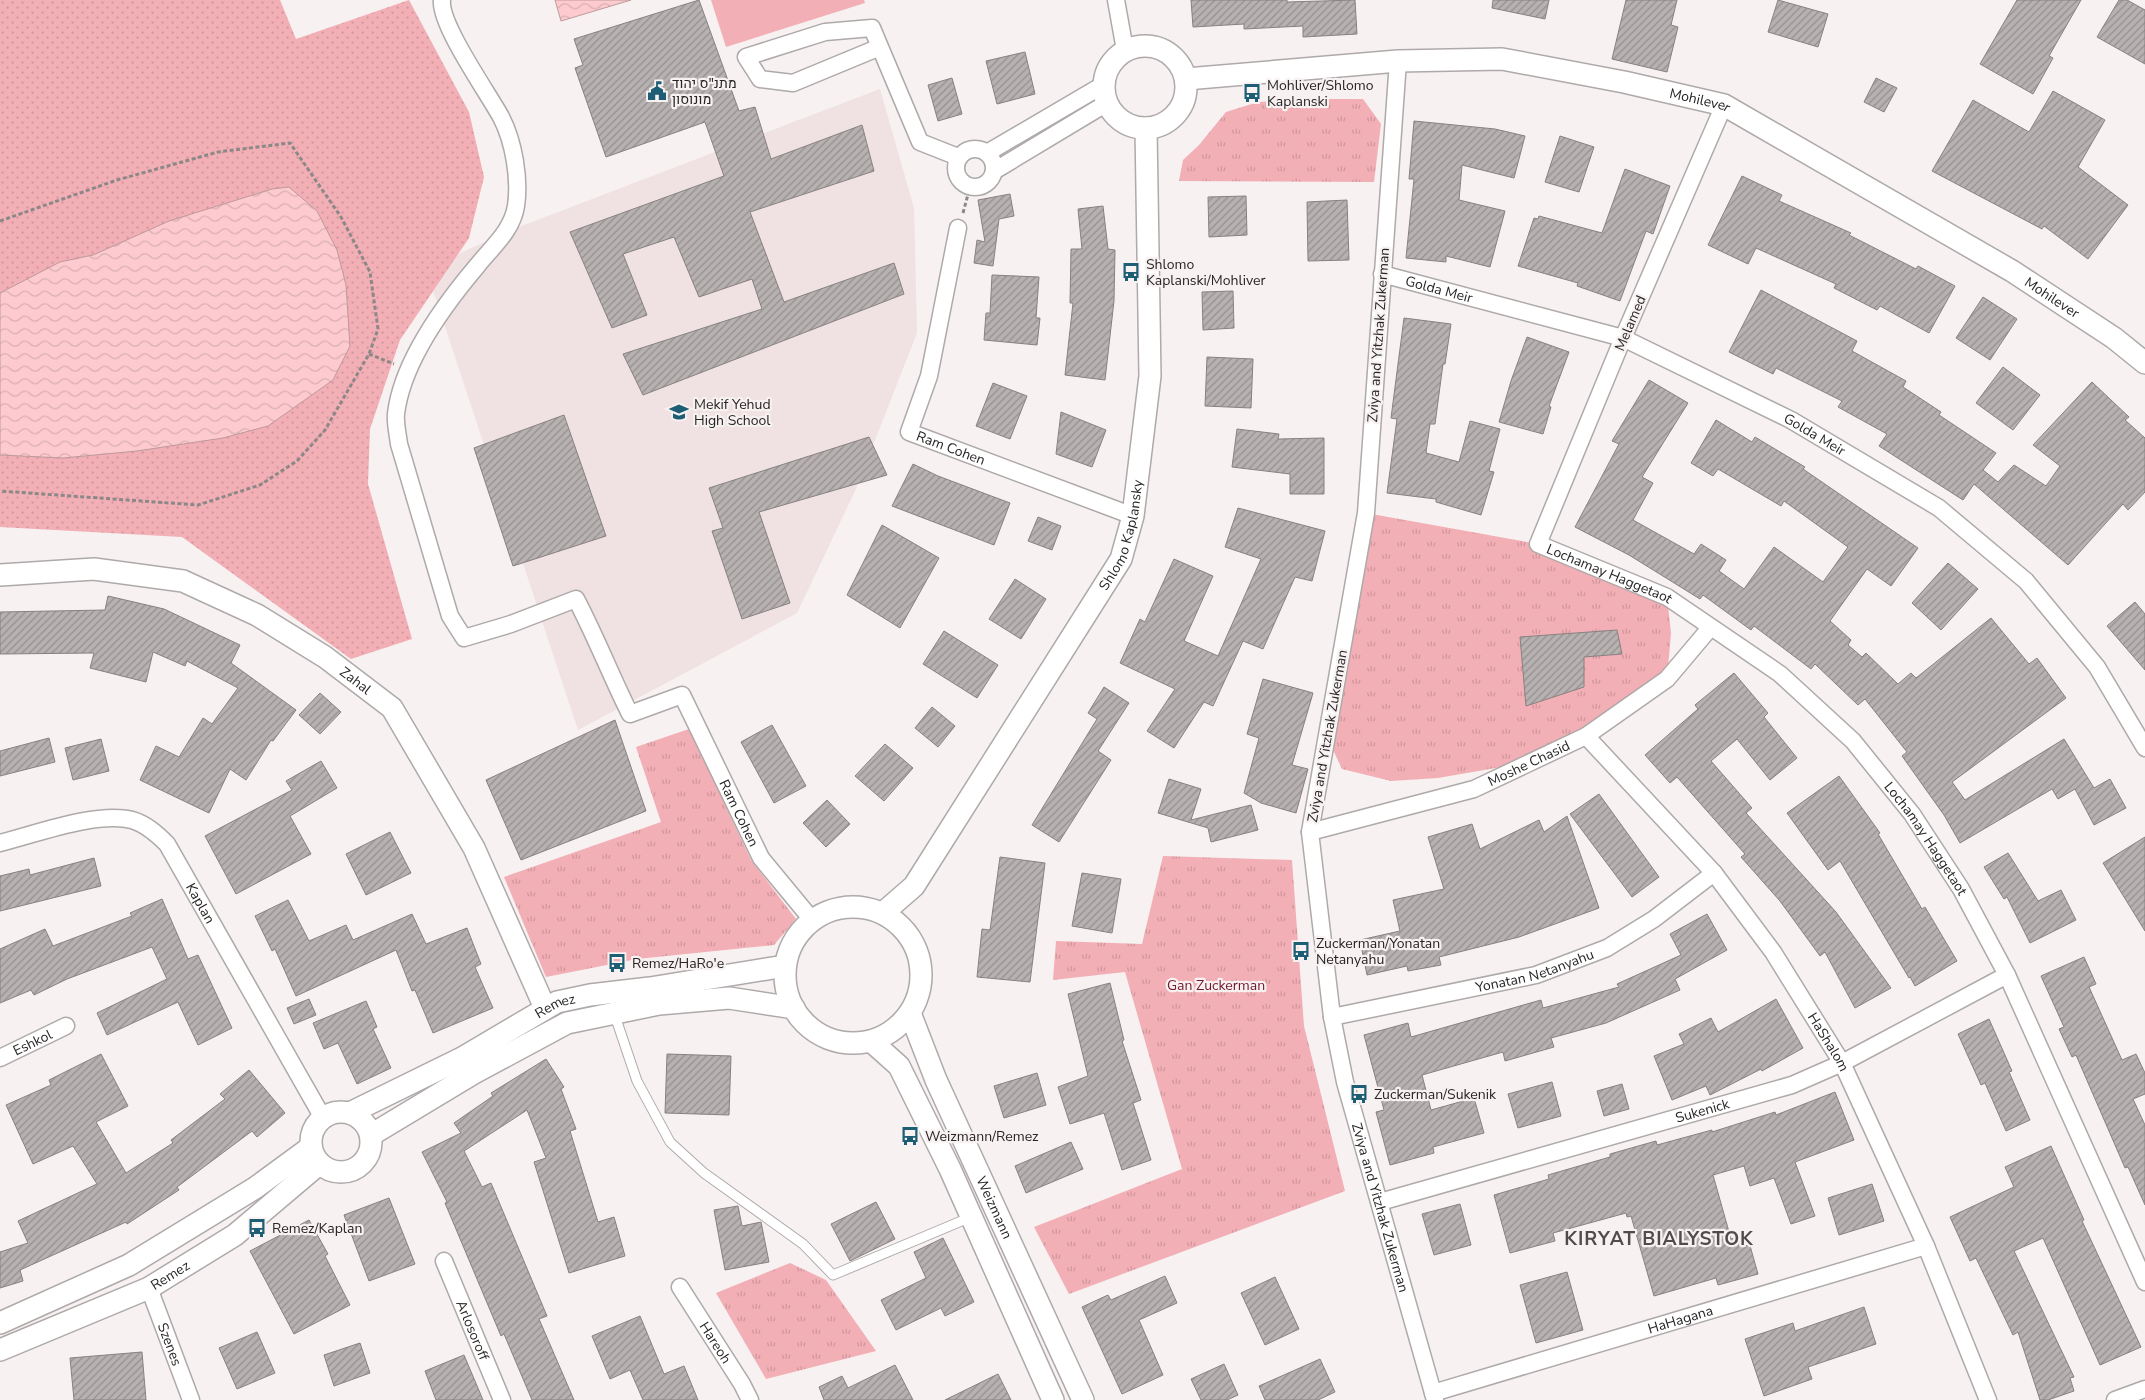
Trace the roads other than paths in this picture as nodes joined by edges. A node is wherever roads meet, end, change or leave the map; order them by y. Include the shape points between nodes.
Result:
1 (442, 0) edge
2 (1116, 0) edge
3 (880, 47) junction
4 (1125, 50) junction
5 (1398, 61) junction
6 (1186, 79) junction
7 (1105, 94) junction
8 (1724, 104) junction
9 (1146, 128) junction
10 (987, 153) junction
11 (958, 158) junction
12 (994, 171) junction
13 (958, 228) road end
14 (1382, 274) junction
15 (1623, 338) junction
16 (2145, 363) edge
17 (1133, 516) junction
18 (1538, 544) joint
19 (0, 575) edge
20 (1710, 628) junction
21 (1586, 736) junction
22 (2145, 748) edge
23 (1310, 832) junction
24 (0, 843) edge
25 (1714, 873) junction
26 (914, 886) junction
27 (883, 913) junction
28 (813, 921) junction
29 (906, 930) junction
30 (785, 966) junction
31 (2007, 976) junction
32 (545, 1008) junction
33 (794, 1008) junction
34 (614, 1013) junction
35 (910, 1014) junction
36 (1332, 1017) junction
37 (66, 1026) dead end
38 (871, 1041) junction
39 (0, 1058) edge
40 (1842, 1062) junction
41 (350, 1113) junction
42 (323, 1118) junction
43 (371, 1135) junction
44 (315, 1155) junction
45 (1380, 1202) junction
46 (971, 1217) junction
47 (1926, 1246) junction
48 (444, 1261) dead end
49 (2145, 1282) edge
50 (680, 1287) dead end
51 (149, 1288) junction
52 (0, 1324) edge
53 (0, 1350) edge
54 (2145, 1390) edge
55 (1434, 1396) edge
56 (191, 1400) edge
57 (502, 1400) edge
58 (750, 1400) edge
59 (1052, 1400) edge
60 (1083, 1400) edge
61 (1988, 1400) edge
62 (2115, 1400) edge

1 - 28 street, Ram Cohen via 451,32 502,119 514,164 516,208 506,232 453,297 428,334 409,370 396,415 399,444 450,616 464,638 576,600 630,714 682,695 761,858
2 - 4 street
3 - 3 street via 872,28 825,32 746,57 760,79 793,83
3 - 11 street via 920,142
4 - 6 street via 1151,45 1163,49 1182,66
4 - 7 street via 1106,71
5 - 6 street, Mohilever
5 - 8 street, Mohilever via 1502,59
5 - 14 street, Zviya and Yitzhak Zukerman
6 - 9 street via 1186,93 1177,112 1160,126
7 - 9 street via 1113,114 1122,122
7 - 10 street
7 - 12 street
8 - 15 street, Melamed
8 - 16 street, Mohilever via 2012,271 2114,338
9 - 17 street, Shlomo Kaplansky via 1150,376
10 - 11 street via 975,149
10 - 12 street via 994,164
11 - 12 street via 956,176 970,187 983,186
13 - 17 street, Ram Cohen via 928,376 909,432
14 - 15 street, Golda Meir
14 - 23 street, Zviya and Yitzhak Zukerman via 1366,513
15 - 18 street, Melamed
15 - 22 street, Golda Meir via 1791,420 1939,508 2026,580 2097,667
17 - 26 street, Shlomo Kaplansky via 1121,559
18 - 20 street, Lochamay Haggetaot via 1667,597
19 - 32 street, Zahal via 94,569 183,581 257,615 325,657 392,708 474,848
20 - 21 street, Moshe Chasid via 1667,679
20 - 31 street, Lochamay Haggetaot via 1780,674 1853,741 1912,814 1961,890
21 - 23 street, Moshe Chasid via 1474,789
21 - 25 street, HaShalom
23 - 36 street, Zviya and Yitzhak Zukerman
24 - 42 street, Kaplan via 105,817 133,820 152,829 167,844
25 - 36 street, Yonatan Netanyahu via 1654,919 1607,948 1536,975
25 - 40 street, HaShalom via 1773,952
26 - 27 street
26 - 29 street
27 - 28 street via 853,906 836,909
27 - 29 street
28 - 30 street via 793,942
29 - 35 street via 922,966 918,1000
30 - 32 street, Remez via 590,995
30 - 33 street via 785,984
31 - 40 street, Sukenick
31 - 49 street, Lochamay Haggetaot
32 - 41 street, Remez via 462,1058
33 - 34 street, Remez via 729,998 659,1004
33 - 38 street via 813,1031 832,1040 851,1044
34 - 43 street, Remez via 567,1023 474,1072
34 - 46 lane via 637,1081 670,1142 704,1173 803,1244 833,1275
35 - 38 street via 889,1033
35 - 60 street, Weizmann via 936,1080
36 - 45 street, Zviya and Yitzhak Zukerman via 1345,1082
37 - 39 street, Eshkol
38 - 46 street, Weizmann via 899,1066
40 - 45 street, Sukenick via 1792,1085
40 - 47 street, HaShalom
41 - 42 street via 332,1113
41 - 43 street via 363,1122
42 - 44 street via 313,1131
43 - 44 street via 369,1154 356,1169 337,1173
44 - 51 street, Remez via 235,1235
44 - 52 street, Remez via 129,1265
45 - 55 street, Zviya and Yitzhak Zukerman
46 - 59 street, Weizmann
47 - 55 street, HaHagana
47 - 61 street, HaShalom
48 - 57 street, Arlosoroff
50 - 58 street, Hareoh
51 - 53 street, Remez
51 - 56 street, Szenes
54 - 62 street

